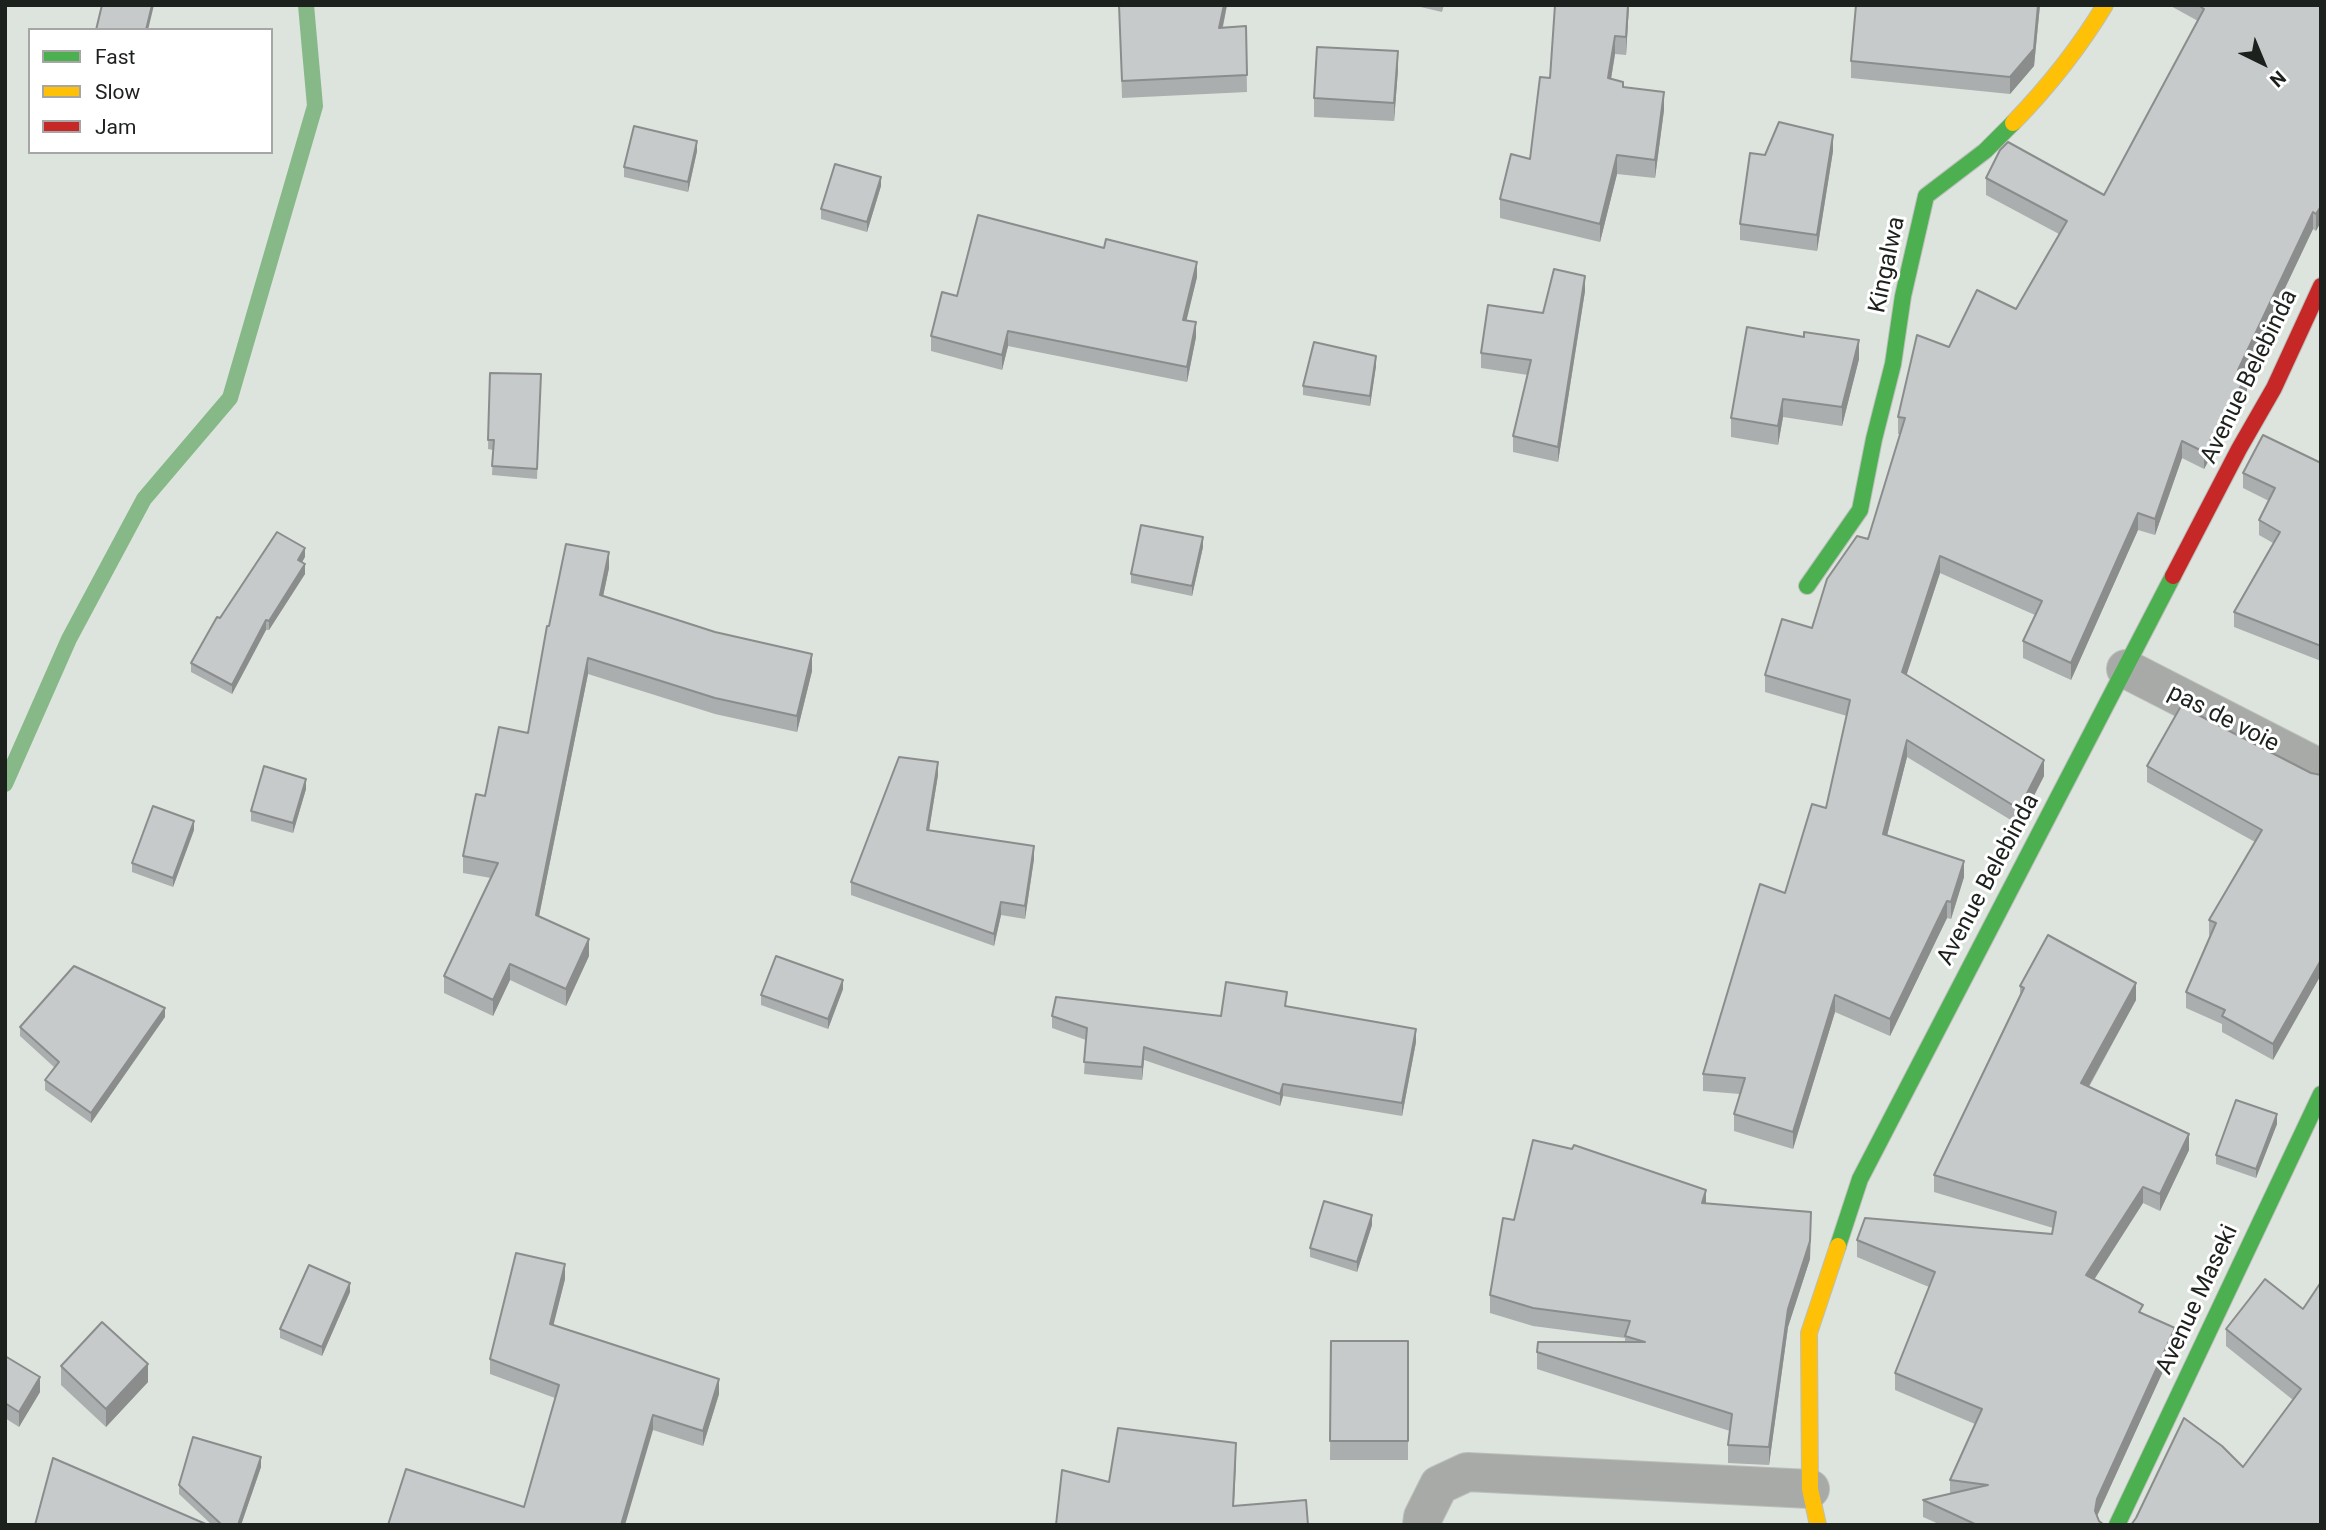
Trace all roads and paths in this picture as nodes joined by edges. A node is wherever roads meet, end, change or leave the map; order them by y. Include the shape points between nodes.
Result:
1 (2105, 5) edge
2 (2321, 286) edge
3 (1807, 586) dead end
4 (2126, 669) junction
5 (2321, 769) edge
6 (2321, 1094) edge
7 (1814, 1507) edge
8 (1422, 1525) edge
9 (2117, 1525) edge

1 - 3 street, Kingalwa via 2032,103 1985,151 1926,197 1860,510
2 - 4 street, Avenue Belebinda via 2274,388
4 - 5 street, pas de voie
4 - 7 street, Avenue Belebinda via 1860,1179 1809,1333
6 - 9 street, Avenue Maseki
7 - 8 street via 1467,1472 1439,1485

